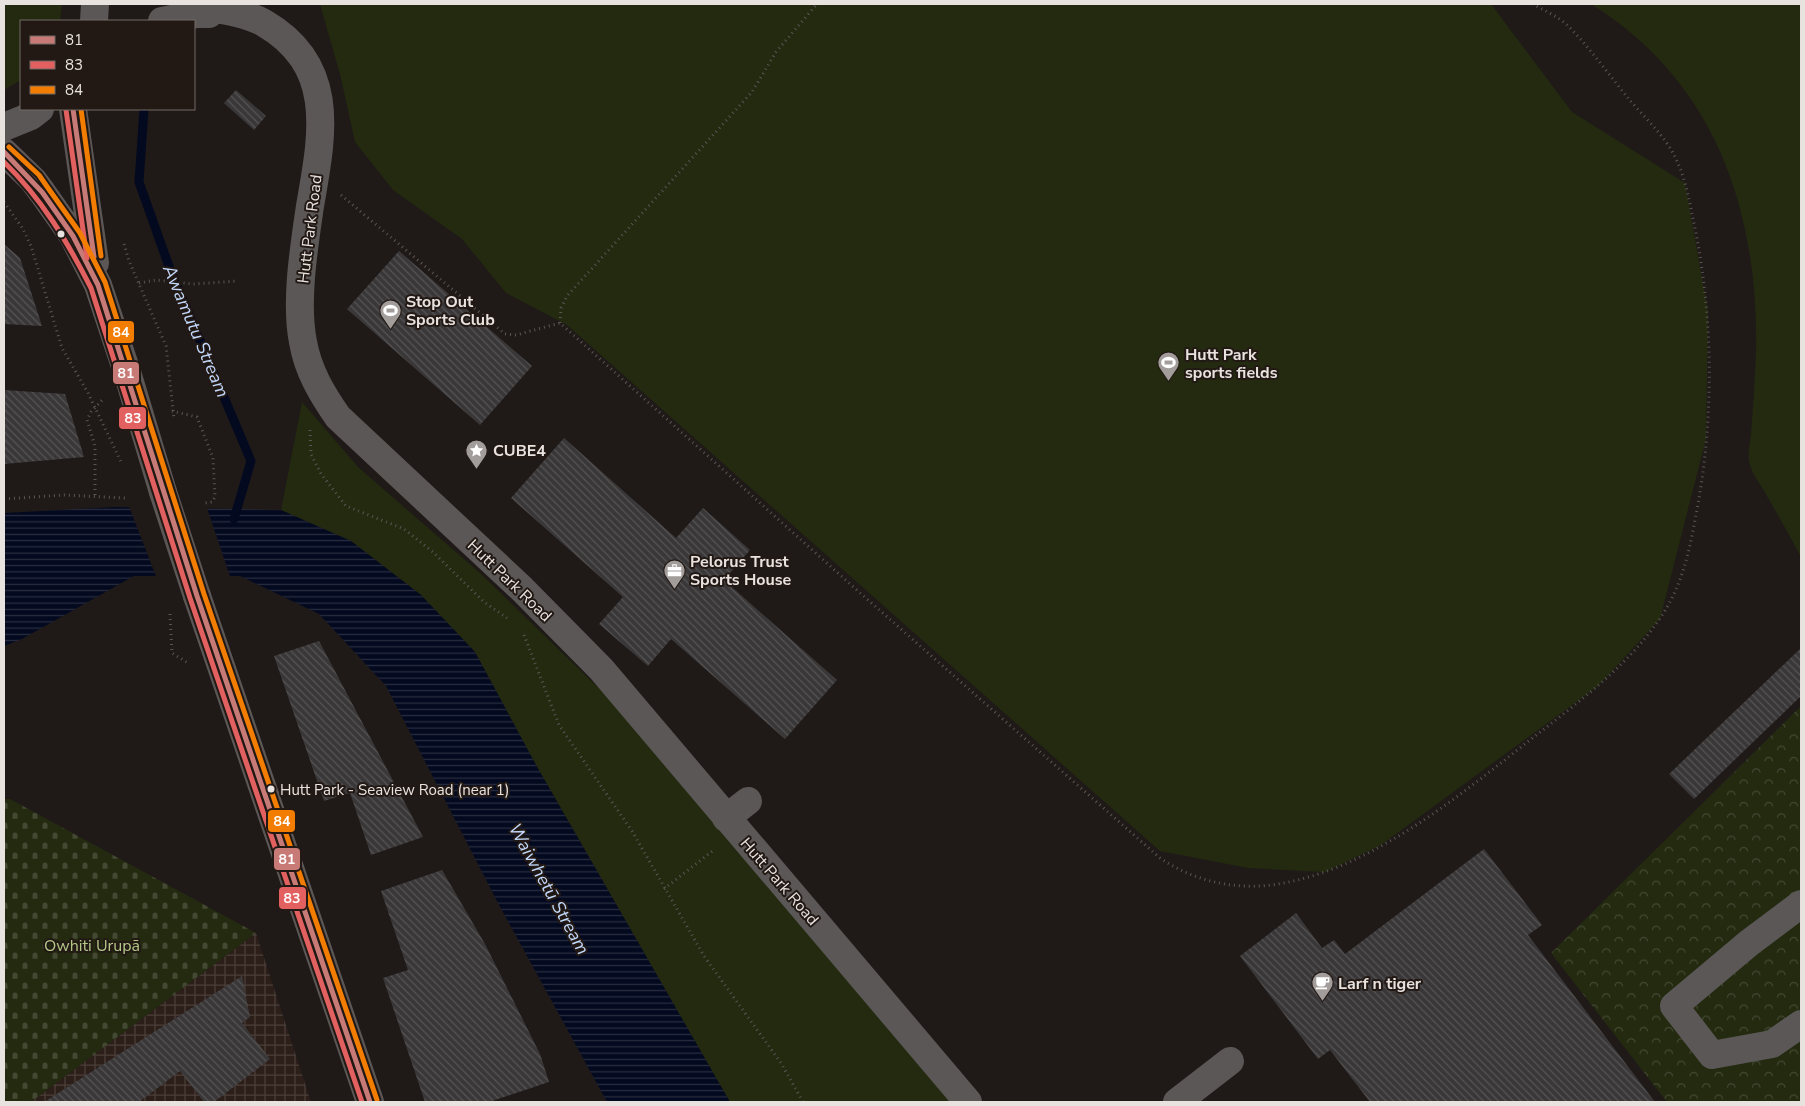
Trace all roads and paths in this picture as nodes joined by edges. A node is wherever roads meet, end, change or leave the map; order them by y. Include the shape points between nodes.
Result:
1 (95, 4) edge
2 (183, 4) edge
3 (817, 4) edge
4 (1533, 4) edge
5 (247, 12) edge
6 (94, 20) edge
7 (167, 20) edge
8 (39, 110) edge
9 (73, 110) edge
10 (4, 127) edge
11 (4, 152) edge
12 (316, 173) junction
13 (4, 202) edge
14 (238, 281) dead end
15 (98, 285) junction
16 (560, 323) junction
17 (98, 404) dead end
18 (95, 408) junction
19 (310, 428) dead end
20 (126, 470) dead end
21 (95, 495) junction
22 (126, 498) dead end
23 (4, 499) edge
24 (205, 503) dead end
25 (170, 606) dead end
26 (510, 620) dead end
27 (522, 630) dead end
28 (179, 658) dead end
29 (748, 801) dead end
30 (732, 825) junction
31 (664, 889) junction
32 (1801, 904) edge
33 (1801, 1024) edge
34 (1230, 1061) dead end
35 (370, 1102) edge
36 (803, 1102) edge
37 (968, 1102) edge
38 (1177, 1102) edge

1 - 6 main road
2 - 5 street, Hutt Park Road
3 - 16 path via 776,52 752,92 566,296
4 - 16 path via 1571,31 1672,151 1685,183 1698,239 1708,312 1703,479 1687,563 1660,619 1598,686 1458,796 1422,820 1381,845 1308,878 1266,886 1232,886 1188,875 1160,858
5 - 7 street, Hutt Park Road via 196,14
5 - 12 street, Hutt Park Road via 289,42 308,66 315,82 322,123
8 - 10 main road
9 - 15 main road
11 - 15 main road via 42,192 73,236
12 - 16 path via 505,334 516,335
12 - 30 street, Hutt Park Road via 300,310 304,349 319,389 350,430 522,589 601,669
13 - 18 path via 24,229 62,348
14 - 24 path via 193,284 156,280 139,283 166,346 172,411 197,417 213,458 215,497 212,502
15 - 35 main road, bridge via 197,596
17 - 18 path
18 - 20 path
18 - 21 path via 87,420 95,446
19 - 26 path via 311,454 321,474 346,506 404,529 433,552 484,602
21 - 22 path
21 - 23 path via 30,495
25 - 28 path via 172,653
27 - 31 path via 559,725 632,832
29 - 30 street
30 - 31 path
30 - 37 street, Hutt Park Road
31 - 36 path via 704,956 781,1064
32 - 33 street via 1674,1006 1712,1055 1772,1044
34 - 38 street

